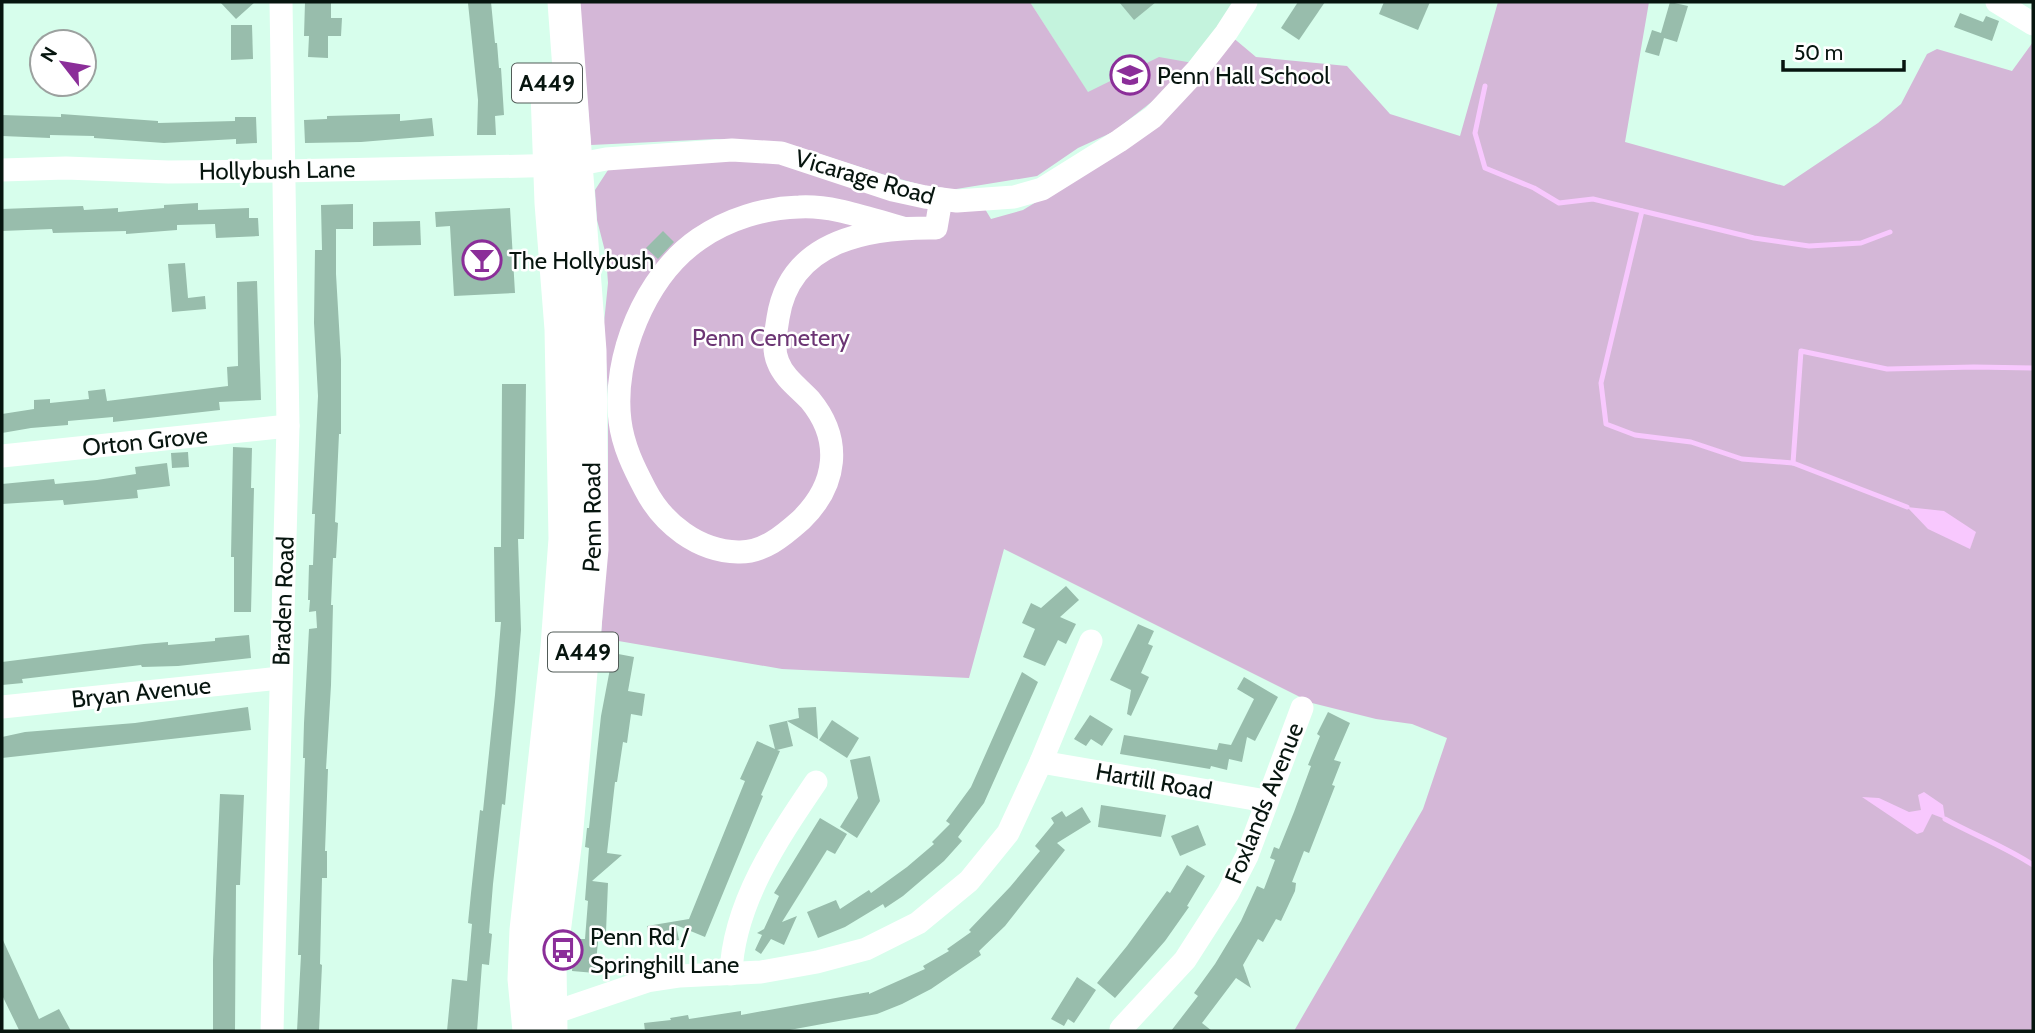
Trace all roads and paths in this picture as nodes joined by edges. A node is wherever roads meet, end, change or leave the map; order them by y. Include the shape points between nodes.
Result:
1 (281, 2) edge
2 (542, 2) edge
3 (564, 2) edge
4 (1246, 2) edge
5 (1997, 2) edge
6 (2033, 24) edge
7 (563, 165) junction
8 (2, 170) edge
9 (284, 171) junction
10 (941, 199) junction
11 (903, 228) junction
12 (289, 426) junction
13 (2, 456) edge
14 (1091, 641) dead end
15 (280, 678) junction
16 (2, 707) edge
17 (1302, 708) dead end
18 (1041, 762) junction
19 (816, 782) dead end
20 (1266, 800) junction
21 (731, 974) junction
22 (543, 1025) edge
23 (1121, 1029) dead end
24 (272, 1031) edge

1 - 9 street, Braden Road
2 - 7 highway, Penn Road / A449
3 - 7 highway, Penn Road / A449
4 - 10 street, Vicarage Road via 1197,70 1153,117 1119,141 1042,189 1014,197
5 - 6 street
7 - 9 street, Hollybush Lane
7 - 10 street, Vicarage Road via 732,150 781,153 893,190
7 - 22 highway, Penn Road / A449 via 590,339 592,550 566,839
8 - 9 street, Hollybush Lane
9 - 12 street, Braden Road
10 - 11 street via 936,228
11 - 11 street via 828,208 773,210 745,216 696,241 659,280 626,350 619,388 620,422 627,450 646,489 675,528 708,547 753,551 788,532 806,515 827,482 833,459 822,417 777,361 776,328 784,294 804,266 834,244 851,236
12 - 13 street, Orton Grove
12 - 15 street, Braden Road
14 - 18 street
15 - 16 street, Bryan Avenue
15 - 24 street, Braden Road
17 - 20 street, Foxlands Avenue
18 - 20 street, Hartill Road
18 - 21 street via 1008,833 989,859 946,903 918,923 866,949 792,968
19 - 21 street via 780,837 746,907 734,939
20 - 23 street, Foxlands Avenue via 1247,856 1208,926 1179,967
21 - 22 street via 647,981

